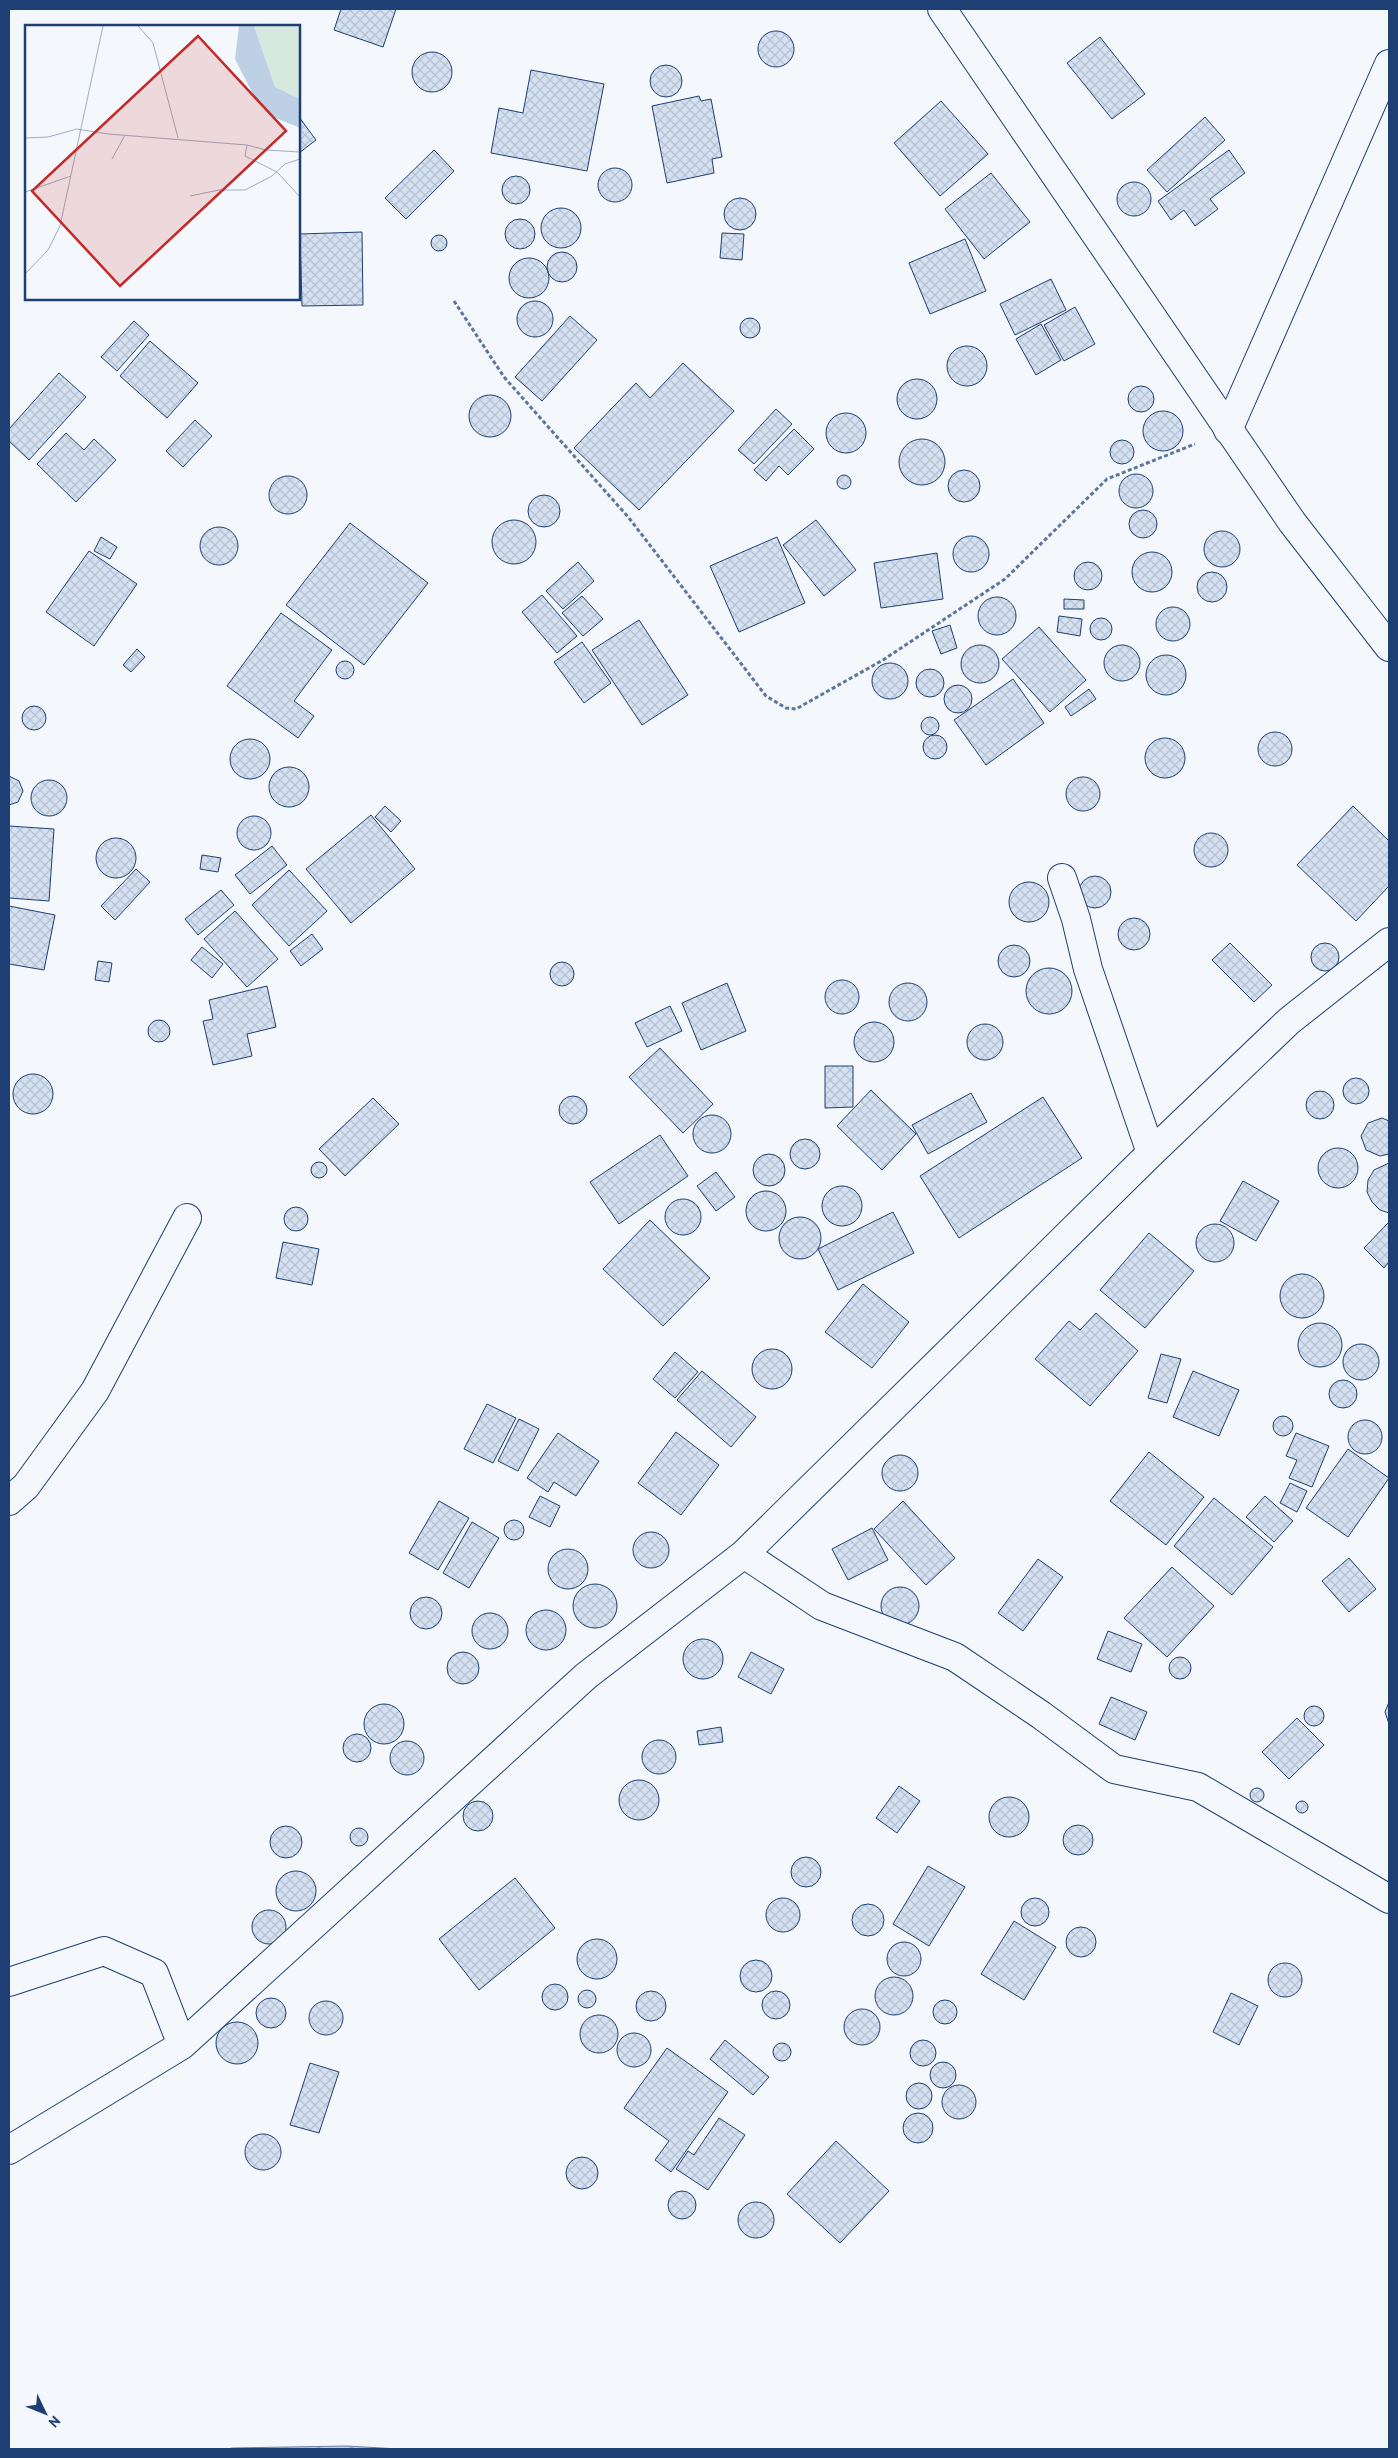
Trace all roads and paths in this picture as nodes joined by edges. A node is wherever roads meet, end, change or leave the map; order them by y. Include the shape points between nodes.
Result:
1 (942, 9) edge
2 (1389, 64) edge
3 (454, 301) dead end
4 (1228, 430) junction
5 (1389, 647) edge
6 (1062, 878) dead end
7 (1389, 942) edge
8 (1151, 1153) junction
9 (187, 1218) dead end
10 (9, 1501) edge
11 (744, 1554) junction
12 (1389, 1899) edge
13 (9, 1982) edge
14 (182, 2046) junction
15 (9, 2150) edge

1 - 4 street
2 - 4 street
3 - 4 path via 504,376 629,518 766,696 786,708 796,709 883,660 1005,579 1107,479
4 - 5 street via 1292,522
6 - 8 street via 1088,969
7 - 8 street via 1289,1022
8 - 11 street
9 - 10 street via 95,1391 26,1486
11 - 12 street via 822,1606 955,1657 1114,1769 1198,1787
11 - 14 street via 586,1676
13 - 14 street via 104,1951 154,1973
14 - 15 street

